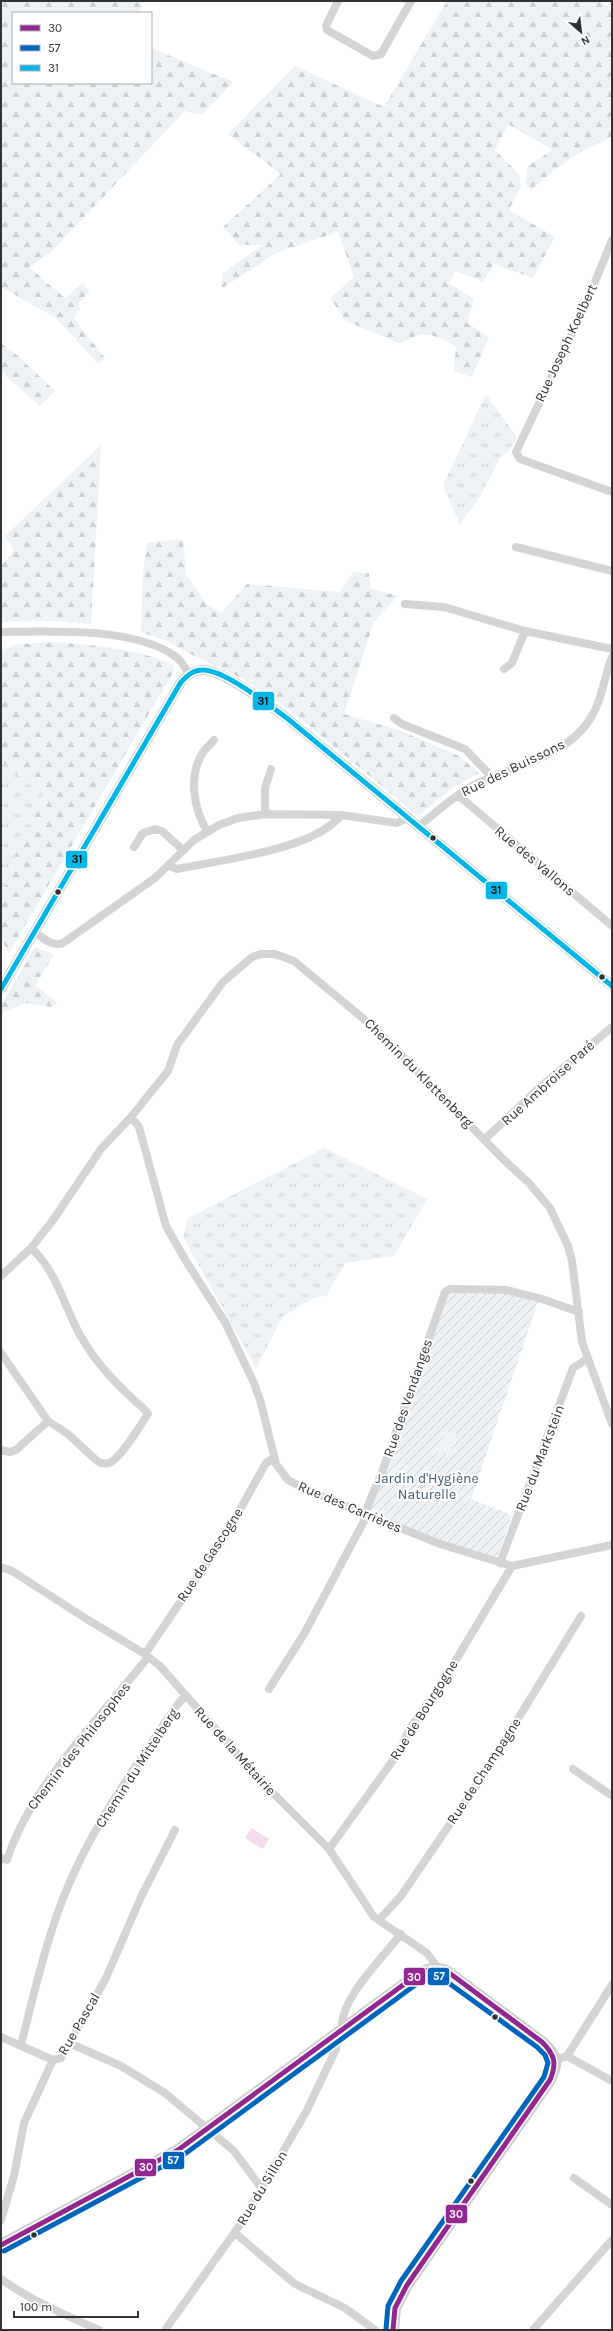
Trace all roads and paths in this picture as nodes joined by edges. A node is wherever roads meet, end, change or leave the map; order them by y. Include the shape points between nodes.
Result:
1 (338, 1) edge
2 (410, 1) edge
3 (612, 240) edge
4 (612, 492) edge
5 (516, 547) dead end
6 (612, 571) edge
7 (405, 604) dead end
8 (525, 631) junction
9 (1, 632) edge
10 (612, 649) edge
11 (612, 657) edge
12 (504, 669) dead end
13 (189, 674) junction
14 (394, 718) dead end
15 (214, 740) dead end
16 (271, 770) dead end
17 (492, 777) junction
18 (458, 795) junction
19 (265, 814) junction
20 (341, 815) junction
21 (409, 817) junction
22 (419, 826) junction
23 (207, 831) junction
24 (134, 847) dead end
25 (183, 850) junction
26 (170, 866) junction
27 (612, 926) edge
28 (34, 932) junction
29 (612, 986) edge
30 (1, 989) edge
31 (612, 1027) edge
32 (131, 1117) junction
33 (485, 1139) junction
34 (31, 1248) junction
35 (1, 1276) edge
36 (579, 1312) junction
37 (1, 1353) edge
38 (587, 1359) junction
39 (48, 1421) junction
40 (612, 1424) edge
41 (1, 1450) edge
42 (274, 1458) junction
43 (365, 1513) junction
44 (612, 1545) edge
45 (500, 1563) junction
46 (512, 1566) junction
47 (1, 1567) edge
48 (581, 1616) dead end
49 (147, 1655) junction
50 (269, 1689) dead end
51 (185, 1696) junction
52 (573, 1769) dead end
53 (612, 1796) edge
54 (175, 1830) dead end
55 (328, 1849) junction
56 (4, 1859) edge
57 (379, 1920) junction
58 (401, 1934) junction
59 (438, 1968) junction
60 (612, 1985) edge
61 (338, 2032) junction
62 (1, 2036) edge
63 (69, 2043) junction
64 (21, 2044) junction
65 (562, 2058) junction
66 (53, 2060) junction
67 (612, 2081) edge
68 (207, 2129) junction
69 (574, 2178) dead end
70 (262, 2189) junction
71 (612, 2205) edge
72 (1, 2220) edge
73 (235, 2233) junction
74 (612, 2240) edge
75 (1, 2245) edge
76 (1, 2279) edge
77 (99, 2330) edge
78 (165, 2330) edge
79 (375, 2330) edge
80 (393, 2330) edge
81 (533, 2330) edge

1 - 2 street via 326,26 327,30 373,56 381,54
3 - 4 street, Rue Joseph Koelbert via 586,304 516,452 520,459
5 - 6 street
7 - 8 street via 444,607
8 - 10 street
8 - 12 street via 512,663
9 - 13 street via 45,631 119,636 168,652 178,659
11 - 17 street, Rue des Buissons via 596,708 577,734 537,759
13 - 21 street via 205,670 259,698
13 - 28 street via 181,682
14 - 17 street via 402,724 465,749
15 - 23 street via 202,755 195,782 195,804
16 - 19 street via 265,788
17 - 18 street, Rue des Buissons
18 - 22 street, Rue des Buissons
18 - 27 street, Rue des Vallons
19 - 20 street
19 - 23 street via 238,818
20 - 21 street via 397,823
20 - 26 street via 334,824 295,844 177,869
21 - 22 street
22 - 29 street
23 - 25 street
24 - 25 street via 143,833 156,829 162,831
25 - 26 street
26 - 28 street via 63,943 50,943
28 - 30 street
31 - 33 street, Rue Ambroise Paré via 539,1088
32 - 33 street, Chemin du Klettenberg via 168,1070 176,1045 223,982 252,957 275,954 294,961 353,1008
32 - 34 street, Chemin du Klettenberg via 101,1148
32 - 42 street, Rue des Carrières via 139,1127 166,1226 225,1322 254,1383 262,1403
33 - 36 street, Chemin du Klettenberg via 534,1188 550,1208 568,1246
34 - 35 street, Chemin du Klettenberg
34 - 39 street via 46,1265 84,1341 113,1382 148,1414 118,1456 109,1463 96,1461 68,1434
36 - 38 street, Chemin du Klettenberg via 582,1342
36 - 43 street, Rue des Vendanges via 507,1290 450,1289 445,1292
37 - 39 street
38 - 40 street, Chemin du Klettenberg
38 - 45 street, Rue du Markstein via 573,1368
39 - 41 street via 16,1450
42 - 43 street, Rue des Carrières via 288,1480
42 - 49 street, Rue de Gascogne via 266,1463 226,1535
43 - 45 street, Rue des Carrières via 440,1544
43 - 50 street, Rue des Vendanges via 364,1521 304,1634
44 - 46 street, Rue des Carrières
45 - 46 street, Rue des Carrières
46 - 55 street, Rue de Bourgogne via 444,1680 410,1728 399,1752
47 - 49 street, Rue de la Métairie via 12,1571
48 - 57 street, Rue de Champagne via 486,1770 401,1896
49 - 51 street, Rue de la Métairie
49 - 56 street, Chemin des Philosophes via 43,1789 21,1823
51 - 55 street, Rue de la Métairie via 263,1783
51 - 64 street, Chemin du Mittelberg via 119,1790 65,1895 44,1956
52 - 53 street
54 - 63 street, Rue Pascal via 141,1897 106,1978
55 - 57 street, Rue de la Métairie
57 - 58 street, Rue de la Métairie
58 - 59 street, Rue de la Métairie via 433,1959
58 - 61 street, Rue du Sillon via 353,1995
59 - 61 main road via 418,1974
59 - 65 main road via 448,1972
60 - 65 street
61 - 68 main road
61 - 70 street, Rue du Sillon via 336,2049 306,2112
62 - 64 street
63 - 66 street, Rue Pascal via 61,2058
63 - 68 street via 134,2073 165,2093
64 - 66 street
65 - 67 street
65 - 80 main road via 550,2080 407,2285 395,2308
66 - 72 street, Rue Pascal via 24,2123 14,2176
68 - 70 street via 234,2151
68 - 75 main road via 178,2150
69 - 71 street
70 - 73 street, Rue du Sillon
73 - 78 street, Rue du Sillon
73 - 79 street via 295,2284 345,2308
74 - 81 street
76 - 77 street via 20,2293

